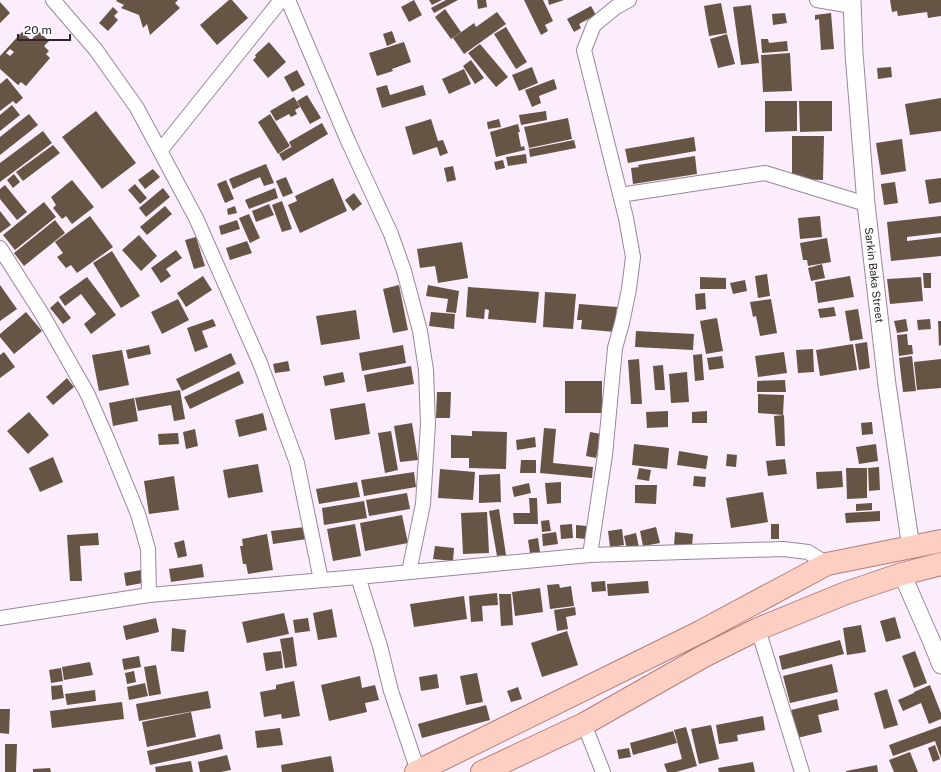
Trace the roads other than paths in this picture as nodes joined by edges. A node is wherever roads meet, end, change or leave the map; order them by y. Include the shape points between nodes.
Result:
1 (53, 0) edge
2 (281, 0) edge
3 (288, 0) edge
4 (630, 0) edge
5 (818, 0) edge
6 (852, 3) edge
7 (160, 151) junction
8 (620, 195) junction
9 (866, 204) junction
10 (0, 248) edge
11 (941, 541) edge
12 (911, 548) junction
13 (590, 555) junction
14 (827, 564) junction
15 (941, 564) edge
16 (409, 572) junction
17 (902, 574) junction
18 (358, 577) junction
19 (321, 580) junction
20 (149, 595) junction
21 (0, 619) edge
22 (758, 629) junction
23 (941, 665) edge
24 (584, 724) junction
25 (418, 772) edge
26 (482, 772) edge
27 (603, 772) edge
28 (802, 772) edge

1 - 7 street via 96,50 137,108
2 - 7 street
3 - 16 street via 391,234 404,270 420,331 426,370 428,424 422,504
4 - 8 street via 616,7 594,25 584,50
5 - 6 street
6 - 9 street, Sarkin Baka Street
7 - 19 street via 196,218 262,370 297,463
8 - 9 street via 765,173
8 - 13 street via 633,257 629,289 615,348 605,455
9 - 12 street, Sarkin Baka Street via 887,385
10 - 20 street via 42,314 87,394 105,434 138,514 148,549
11 - 12 main road
12 - 14 main road
13 - 14 street via 784,549 808,552
13 - 16 street
14 - 25 main road via 700,632
15 - 17 main road
16 - 18 street
17 - 22 main road via 846,593
17 - 23 street
18 - 19 street
18 - 25 street
19 - 20 street
20 - 21 street
22 - 24 main road via 704,656
22 - 28 street
24 - 26 main road
24 - 27 street

